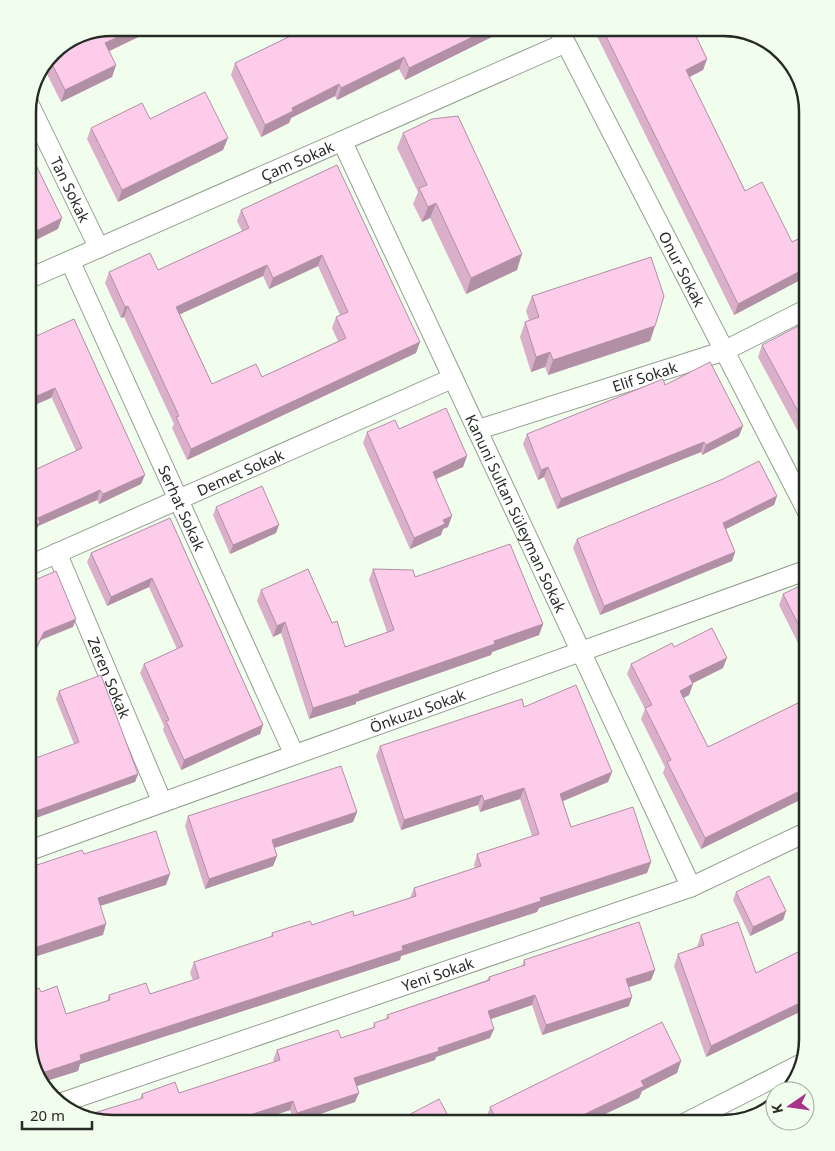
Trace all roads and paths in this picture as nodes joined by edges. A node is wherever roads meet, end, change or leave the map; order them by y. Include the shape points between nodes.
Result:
1 (560, 36) edge
2 (563, 36) edge
3 (36, 120) edge
4 (342, 141) junction
5 (99, 248) junction
6 (70, 261) junction
7 (36, 276) edge
8 (799, 314) edge
9 (724, 351) junction
10 (453, 378) junction
11 (477, 430) junction
12 (799, 494) edge
13 (178, 500) junction
14 (58, 553) junction
15 (36, 563) edge
16 (799, 573) edge
17 (581, 651) junction
18 (294, 754) junction
19 (162, 802) junction
20 (799, 836) edge
21 (36, 848) edge
22 (691, 887) junction
23 (793, 1068) edge
24 (68, 1101) edge
25 (703, 1115) edge

1 - 4 street, Çam Sokak
2 - 9 street, Onur Sokak
3 - 5 street, Tan Sokak
4 - 5 street, Çam Sokak
4 - 10 street, Kanuni Sultan Süleyman Sokak
5 - 6 street, Çam Sokak
6 - 7 street, Çam Sokak
6 - 13 street, Serhat Sokak
8 - 9 street, Elif Sokak
9 - 11 street, Elif Sokak
9 - 12 street, Onur Sokak
10 - 11 street, Kanuni Sultan Süleyman Sokak
10 - 13 street, Demet Sokak
11 - 17 street, Kanuni Sultan Süleyman Sokak
13 - 14 street, Demet Sokak
13 - 18 street, Serhat Sokak
14 - 15 street, Demet Sokak
14 - 19 street, Zeren Sokak
16 - 17 street, Önkuzu Sokak
17 - 18 street, Önkuzu Sokak
17 - 22 street, Kanuni Sultan Süleyman Sokak
18 - 19 street, Önkuzu Sokak
19 - 21 street, Önkuzu Sokak
20 - 22 street, Yeni Sokak
22 - 24 street, Yeni Sokak
23 - 25 street

